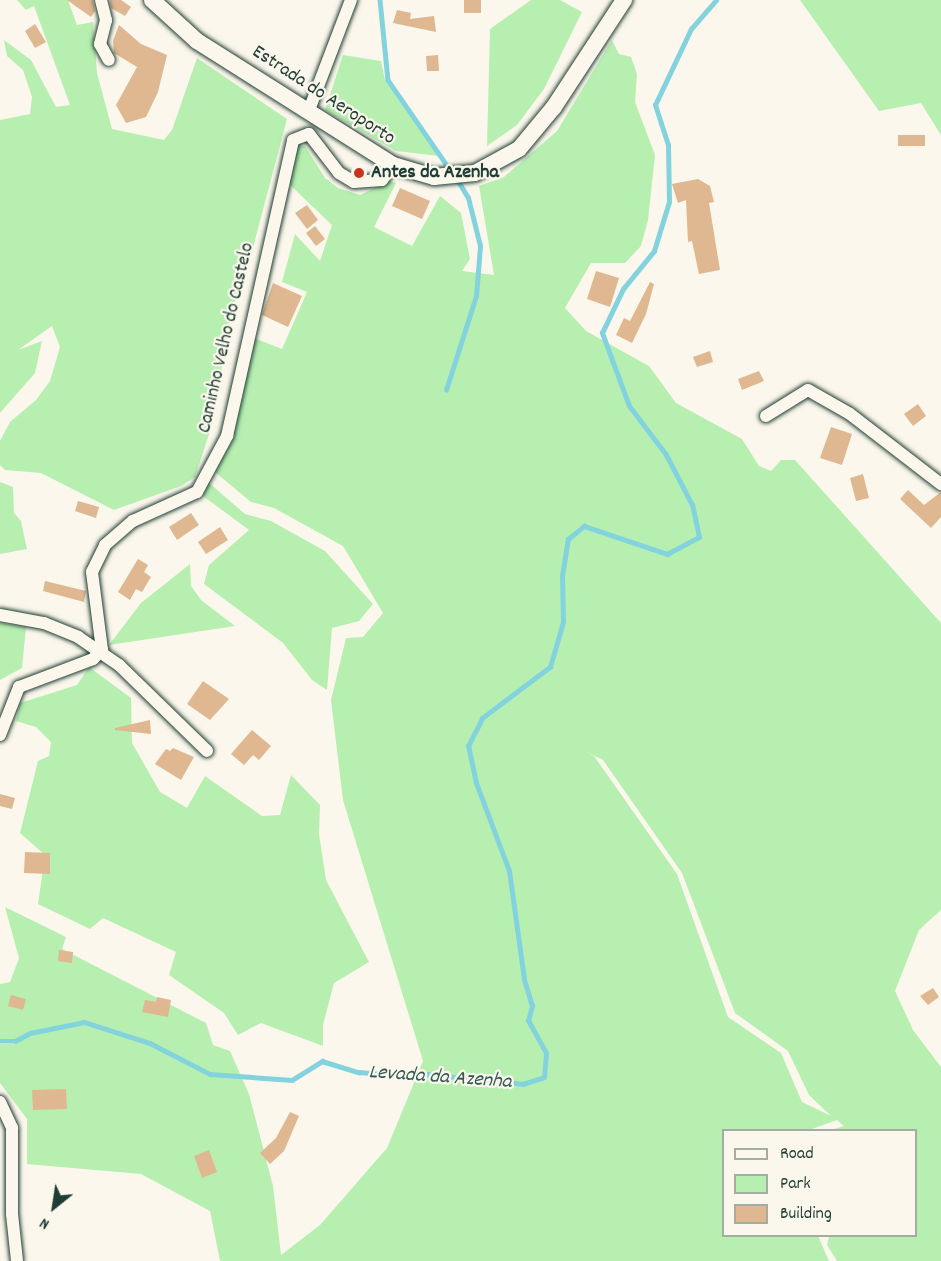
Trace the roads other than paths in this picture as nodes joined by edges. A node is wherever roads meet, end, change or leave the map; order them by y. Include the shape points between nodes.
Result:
1 (101, 0) edge
2 (152, 0) edge
3 (351, 0) edge
4 (624, 0) edge
5 (109, 60) dead end
6 (309, 110) junction
7 (393, 165) junction
8 (766, 416) dead end
9 (941, 484) edge
10 (0, 615) edge
11 (100, 654) junction
12 (0, 735) edge
13 (207, 751) dead end
14 (0, 1102) edge
15 (17, 1261) edge

1 - 5 street via 106,20 100,44
2 - 6 main road, Estrada do Aeroporto via 197,41
3 - 6 street
4 - 7 main road, Estrada do Aeroporto via 554,107 519,149 475,173 434,177
6 - 7 main road, Estrada do Aeroporto
7 - 11 street, Caminho Velho do Castelo via 382,180 354,182 339,173 309,134 293,140 227,436 197,492 133,521 105,545 92,572 103,646
8 - 9 street via 808,390 850,414
10 - 11 street via 59,628
11 - 12 street via 19,687
11 - 13 street via 119,665
14 - 15 street via 12,1128 12,1215

